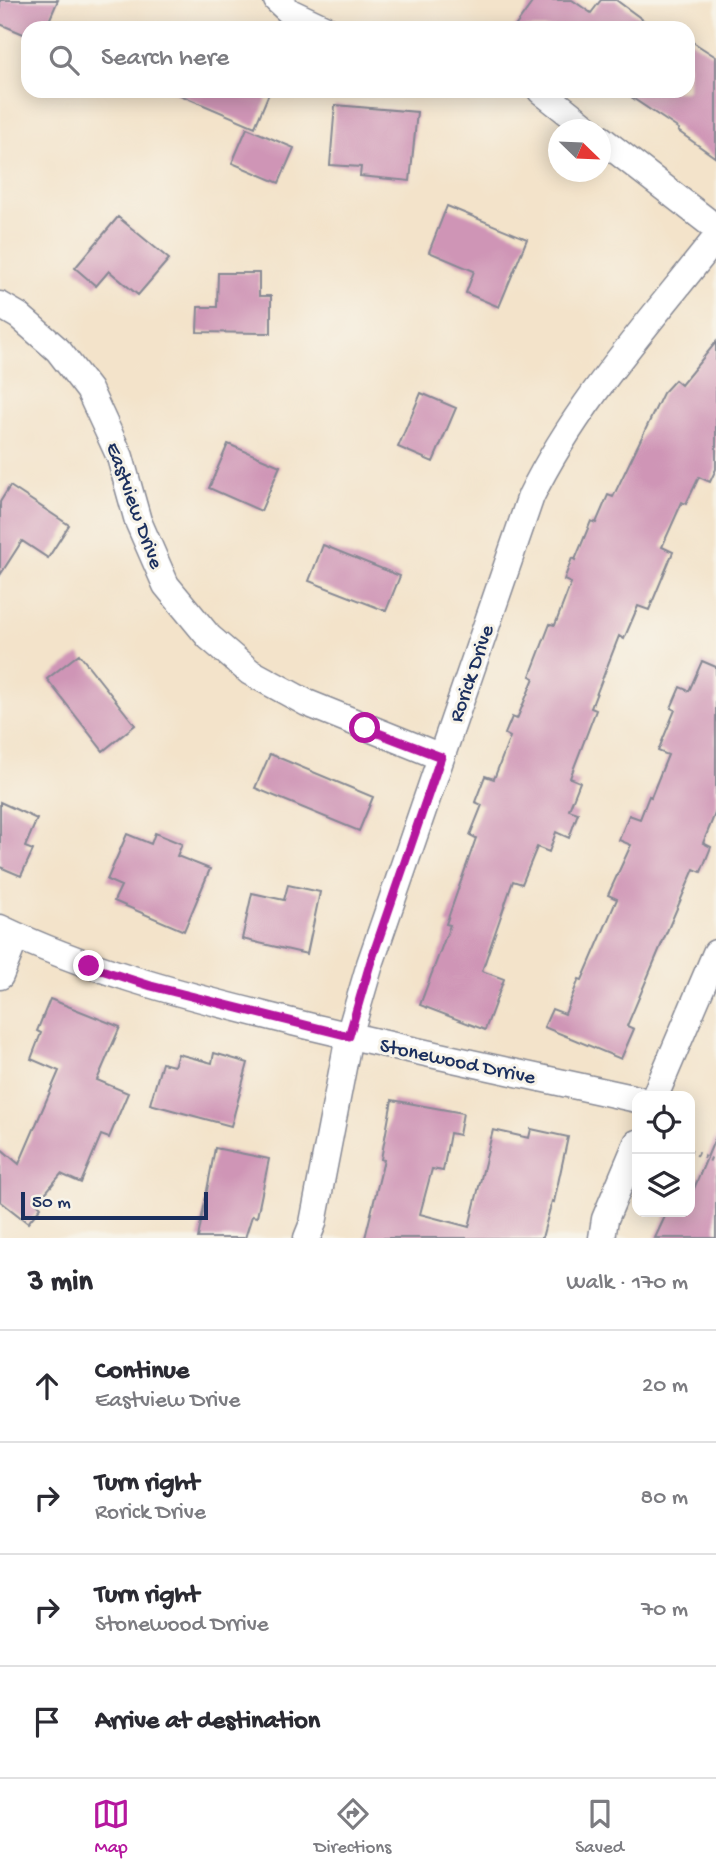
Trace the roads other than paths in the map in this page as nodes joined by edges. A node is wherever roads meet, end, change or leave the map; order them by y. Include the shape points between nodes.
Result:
1 (276, 0) edge
2 (309, 21) edge
3 (550, 98) edge
4 (576, 119) edge
5 (611, 147) edge
6 (716, 228) edge
7 (716, 238) edge
8 (0, 305) edge
9 (441, 757) junction
10 (8, 932) edge
11 (716, 953) edge
12 (0, 976) edge
13 (349, 1036) junction
14 (657, 1091) edge
15 (632, 1098) edge
16 (633, 1154) edge
17 (307, 1238) edge
18 (602, 1238) edge

1 - 2 street
3 - 4 street
5 - 6 street
7 - 9 street, Rorick Drive via 551,456 531,496
8 - 9 street, Eastview Drive via 58,349 89,390 120,457 138,521 166,585 208,637 250,672 307,703
9 - 13 street, Rorick Drive
10 - 12 street
10 - 13 street, Stonewood Drrive via 151,986
11 - 14 street
13 - 15 street, Stonewood Drrive
13 - 17 street, Rorick Drive
16 - 18 street

